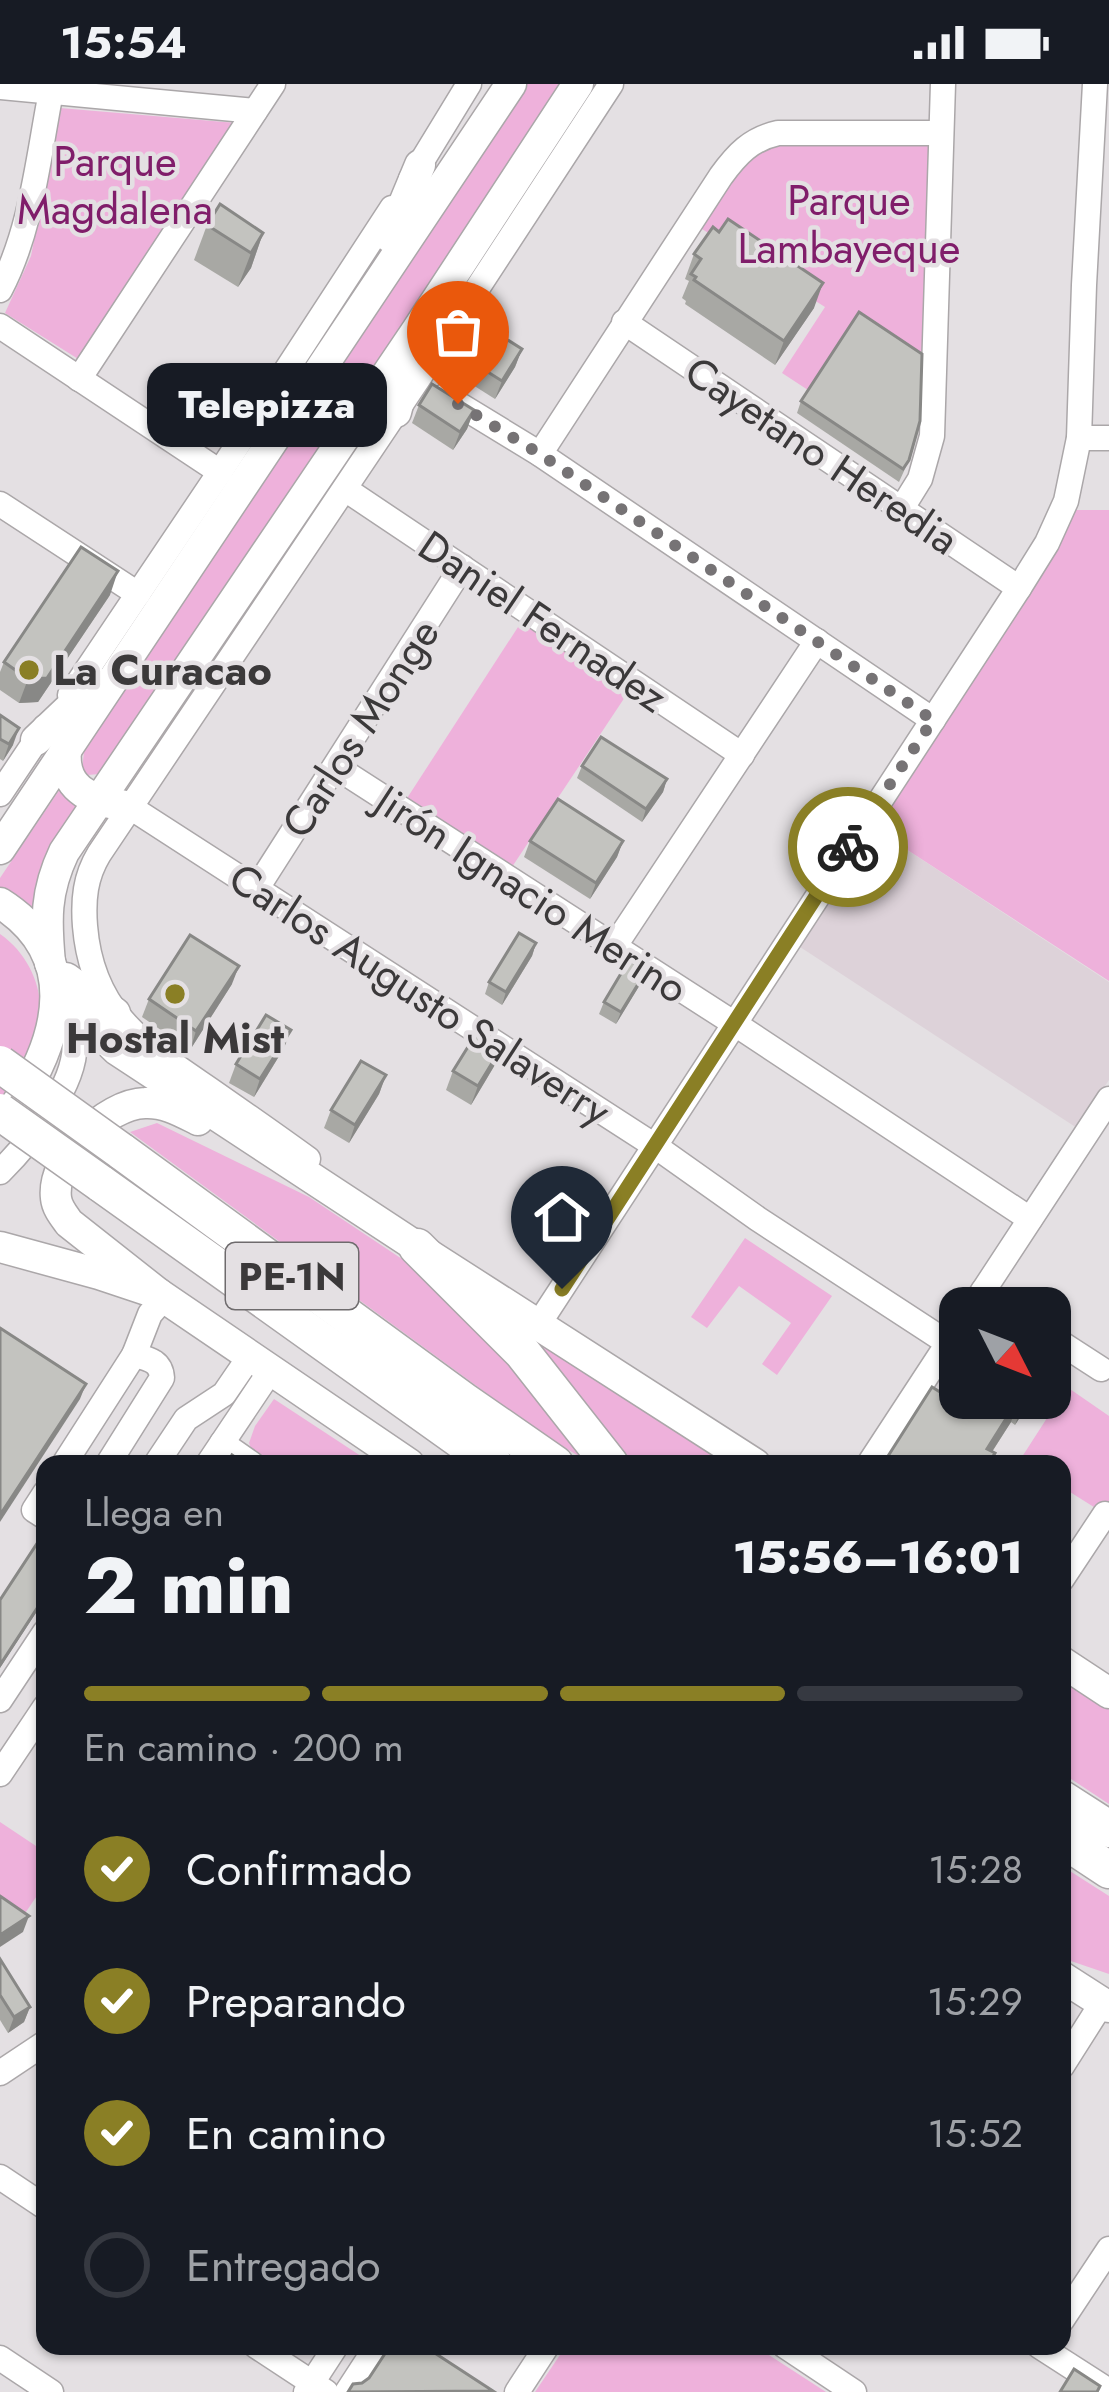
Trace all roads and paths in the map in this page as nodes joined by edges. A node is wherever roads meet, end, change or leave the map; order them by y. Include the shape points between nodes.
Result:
1 (274, 84) edge
2 (469, 84) edge
3 (511, 84) edge
4 (943, 84) edge
5 (1095, 84) edge
6 (0, 87) edge
7 (595, 87) edge
8 (51, 92) junction
9 (255, 111) junction
10 (941, 133) junction
11 (420, 165) junction
12 (1096, 286) edge
13 (0, 290) edge
14 (369, 296) junction
15 (624, 322) junction
16 (0, 326) edge
17 (417, 330) junction
18 (80, 379) junction
19 (418, 379) junction
20 (396, 412) junction
21 (1079, 438) junction
22 (1109, 438) edge
23 (540, 454) junction
24 (220, 472) junction
25 (345, 488) junction
26 (0, 503) edge
27 (902, 508) junction
28 (462, 567) junction
29 (1019, 588) junction
30 (152, 597) junction
31 (817, 641) junction
32 (97, 682) junction
33 (933, 720) junction
34 (25, 733) junction
35 (66, 750) junction
36 (742, 754) junction
37 (336, 767) junction
38 (0, 794) edge
39 (98, 802) junction
40 (130, 807) junction
41 (0, 823) edge
42 (0, 849) edge
43 (257, 887) junction
44 (0, 903) edge
45 (614, 946) junction
46 (53, 979) junction
47 (115, 1013) junction
48 (735, 1024) junction
49 (0, 1064) edge
50 (1109, 1099) edge
51 (0, 1112) edge
52 (0, 1128) edge
53 (655, 1146) junction
54 (0, 1172) edge
55 (331, 1190) junction
56 (1030, 1219) junction
57 (417, 1247) junction
58 (0, 1251) edge
59 (986, 1287) edge
60 (166, 1300) junction
61 (538, 1325) junction
62 (939, 1325) edge
63 (1071, 1350) edge
64 (939, 1357) edge
65 (143, 1358) junction
66 (260, 1363) junction
67 (1101, 1370) dead end
68 (217, 1400) junction
69 (238, 1419) junction
70 (215, 1454) edge
71 (71, 1455) edge
72 (114, 1455) edge
73 (162, 1455) edge
74 (396, 1455) edge
75 (481, 1455) edge
76 (542, 1455) edge
77 (602, 1455) edge
78 (740, 1455) edge
79 (875, 1455) edge
80 (1108, 1513) edge
81 (1071, 1566) edge
82 (36, 1645) edge
83 (1071, 1669) edge
84 (1109, 1694) edge
85 (0, 1700) edge
86 (36, 1720) edge
87 (0, 1774) edge
88 (1071, 1804) edge
89 (1109, 1829) edge
90 (1071, 1845) edge
91 (1109, 1870) edge
92 (1071, 1981) edge
93 (1107, 1999) edge
94 (36, 2049) edge
95 (1071, 2053) edge
96 (0, 2073) edge
97 (0, 2177) edge
98 (36, 2201) edge
99 (1109, 2249) edge
100 (1071, 2306) edge
101 (268, 2355) edge
102 (331, 2355) edge
103 (371, 2355) edge
104 (541, 2355) edge
105 (798, 2355) edge
106 (1054, 2355) edge
107 (0, 2359) edge
108 (314, 2389) edge
109 (1109, 2390) edge
110 (51, 2392) edge
111 (347, 2392) edge
112 (517, 2392) edge
113 (854, 2392) edge

1 - 9 street
2 - 11 street
3 - 14 main road
4 - 10 street
5 - 12 street
6 - 8 street
7 - 17 main road
7 - 19 street
8 - 9 street
8 - 13 street via 18,251
9 - 18 street
10 - 15 street via 778,133 757,140 729,165
10 - 27 street via 932,436
11 - 14 main road
11 - 24 street
12 - 21 street
14 - 30 main road
15 - 23 street
15 - 27 street, Cayetano Heredia
16 - 18 street
17 - 20 main road
17 - 39 main road
18 - 24 street
19 - 20 street
19 - 23 street
20 - 25 street
21 - 22 street
21 - 29 street via 1066,501
23 - 31 street
24 - 30 street
25 - 28 street, Daniel Fernadez
25 - 40 street
26 - 30 street
27 - 29 street, Cayetano Heredia
28 - 36 street, Daniel Fernadez
28 - 37 street, Carlos Monge
29 - 33 street
30 - 32 main road
30 - 34 street
30 - 35 main road
31 - 33 street
31 - 36 street
32 - 34 main road
32 - 41 street
33 - 48 street
34 - 38 street
35 - 39 main road via 69,774
35 - 42 main road
36 - 45 street
37 - 43 street, Carlos Monge
37 - 45 street, Jirón Ignacio Merino
39 - 40 main road
39 - 46 main road via 64,852 47,901
40 - 43 street, Carlos Augusto Salaverry
40 - 47 street via 95,861 84,896 89,958
43 - 53 street, Carlos Augusto Salaverry
44 - 46 main road via 28,926
45 - 48 street, Jirón Ignacio Merino
46 - 47 main road
46 - 52 main road via 50,1042
46 - 54 street via 75,1041 66,1080
46 - 55 main road via 117,1050
47 - 57 street
48 - 53 street
48 - 56 street, Jirón Ignacio Merino
49 - 76 highway, PE-1N, bridge
50 - 56 street
51 - 75 highway, PE-1N, bridge
53 - 61 street
53 - 62 street, Carlos Augusto Salaverry via 758,1219
55 - 57 main road
55 - 60 main road via 164,1105 123,1107 105,1117 66,1162 60,1211
56 - 59 street
57 - 61 main road
57 - 77 highway via 522,1352
58 - 60 main road
60 - 65 street via 150,1315
60 - 66 main road
61 - 78 main road
63 - 67 street
64 - 79 street
65 - 71 street
65 - 72 street via 160,1369 160,1383
66 - 68 street
66 - 69 street
66 - 74 main road
68 - 69 street via 231,1404
68 - 73 street via 186,1419
69 - 70 street
80 - 81 street
82 - 85 street
83 - 84 main road
86 - 87 street
88 - 89 highway
90 - 91 highway
92 - 93 main road
93 - 95 street
94 - 96 street
97 - 98 street
99 - 100 street
101 - 108 street
102 - 108 street
103 - 111 street
104 - 112 street
105 - 113 street
106 - 109 street
107 - 110 street

